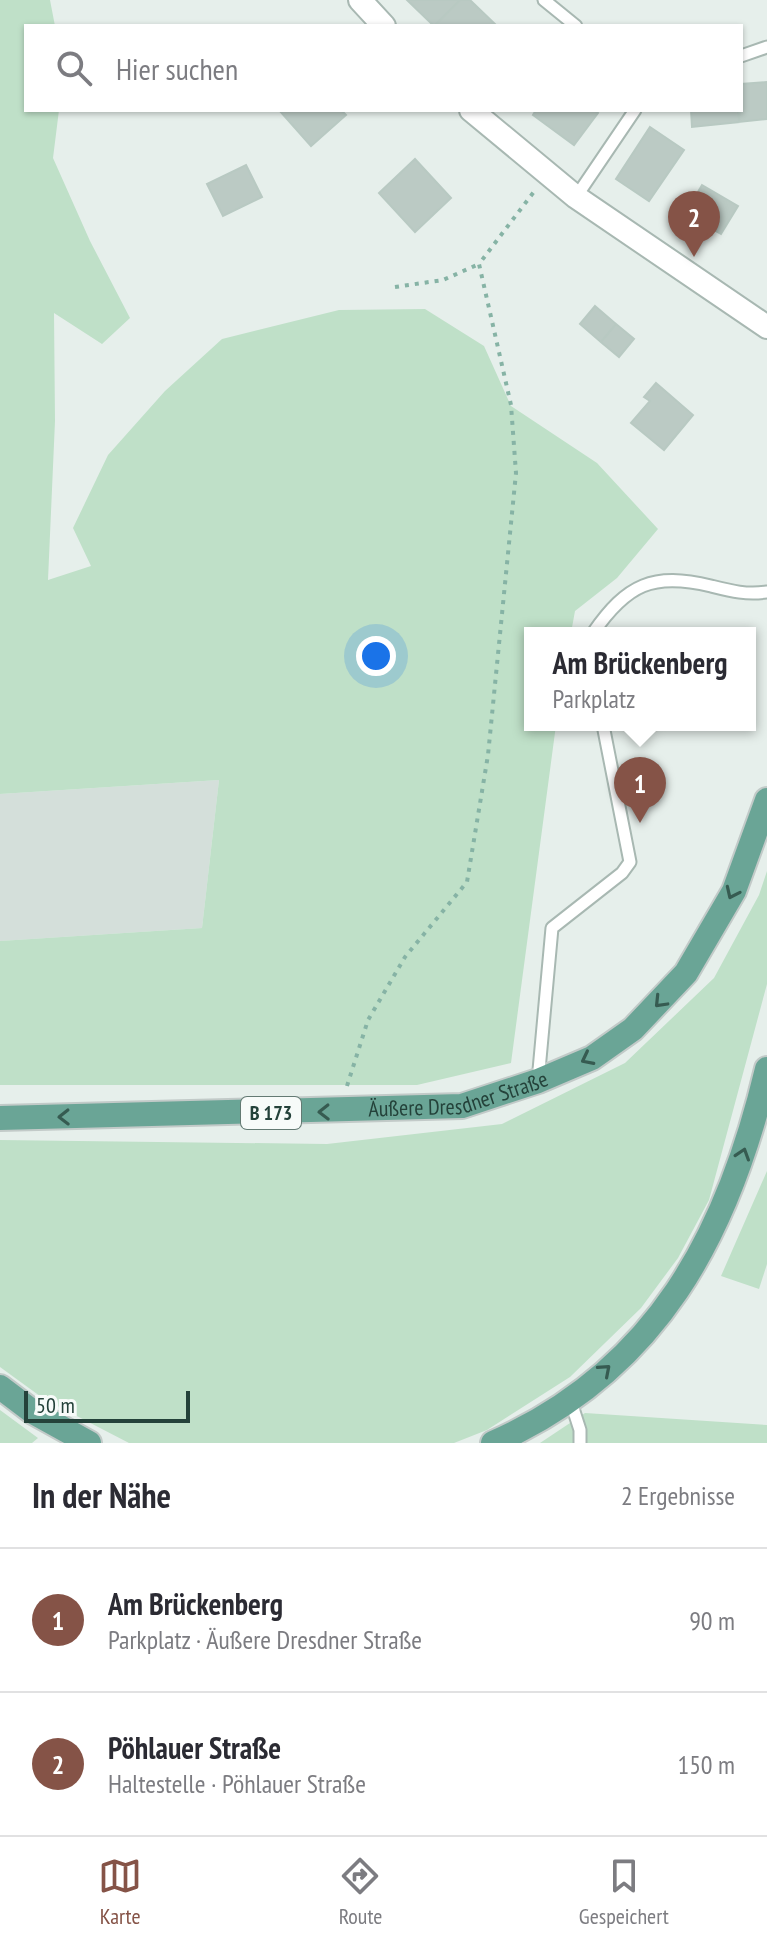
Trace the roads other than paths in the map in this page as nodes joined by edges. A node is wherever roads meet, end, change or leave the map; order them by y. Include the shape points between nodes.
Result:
1 (360, 0) edge
2 (544, 0) edge
3 (382, 24) edge
4 (574, 24) edge
5 (767, 47) edge
6 (743, 55) edge
7 (473, 112) edge
8 (634, 112) edge
9 (576, 197) junction
10 (767, 327) edge
11 (767, 592) edge
12 (598, 627) edge
13 (604, 731) edge
14 (767, 800) edge
15 (767, 1069) edge
16 (539, 1070) junction
17 (0, 1118) edge
18 (0, 1387) edge
19 (570, 1399) junction
20 (89, 1443) edge
21 (493, 1443) edge
22 (580, 1443) edge

1 - 3 street
2 - 4 lane
5 - 6 lane
7 - 9 street
8 - 9 lane
9 - 10 street
11 - 12 lane via 747,595 661,579 635,587
13 - 16 lane via 630,862 552,928
14 -> 16 main road, Äußere Dresdner Straße / B 173 via 734,891 686,973 633,1029 592,1058
19 -> 15 main road via 649,1329 688,1276 717,1226 738,1172
16 -> 17 main road, Äußere Dresdner Straße / B 173 via 462,1106
18 - 20 main road
19 - 21 main road
19 - 22 lane

